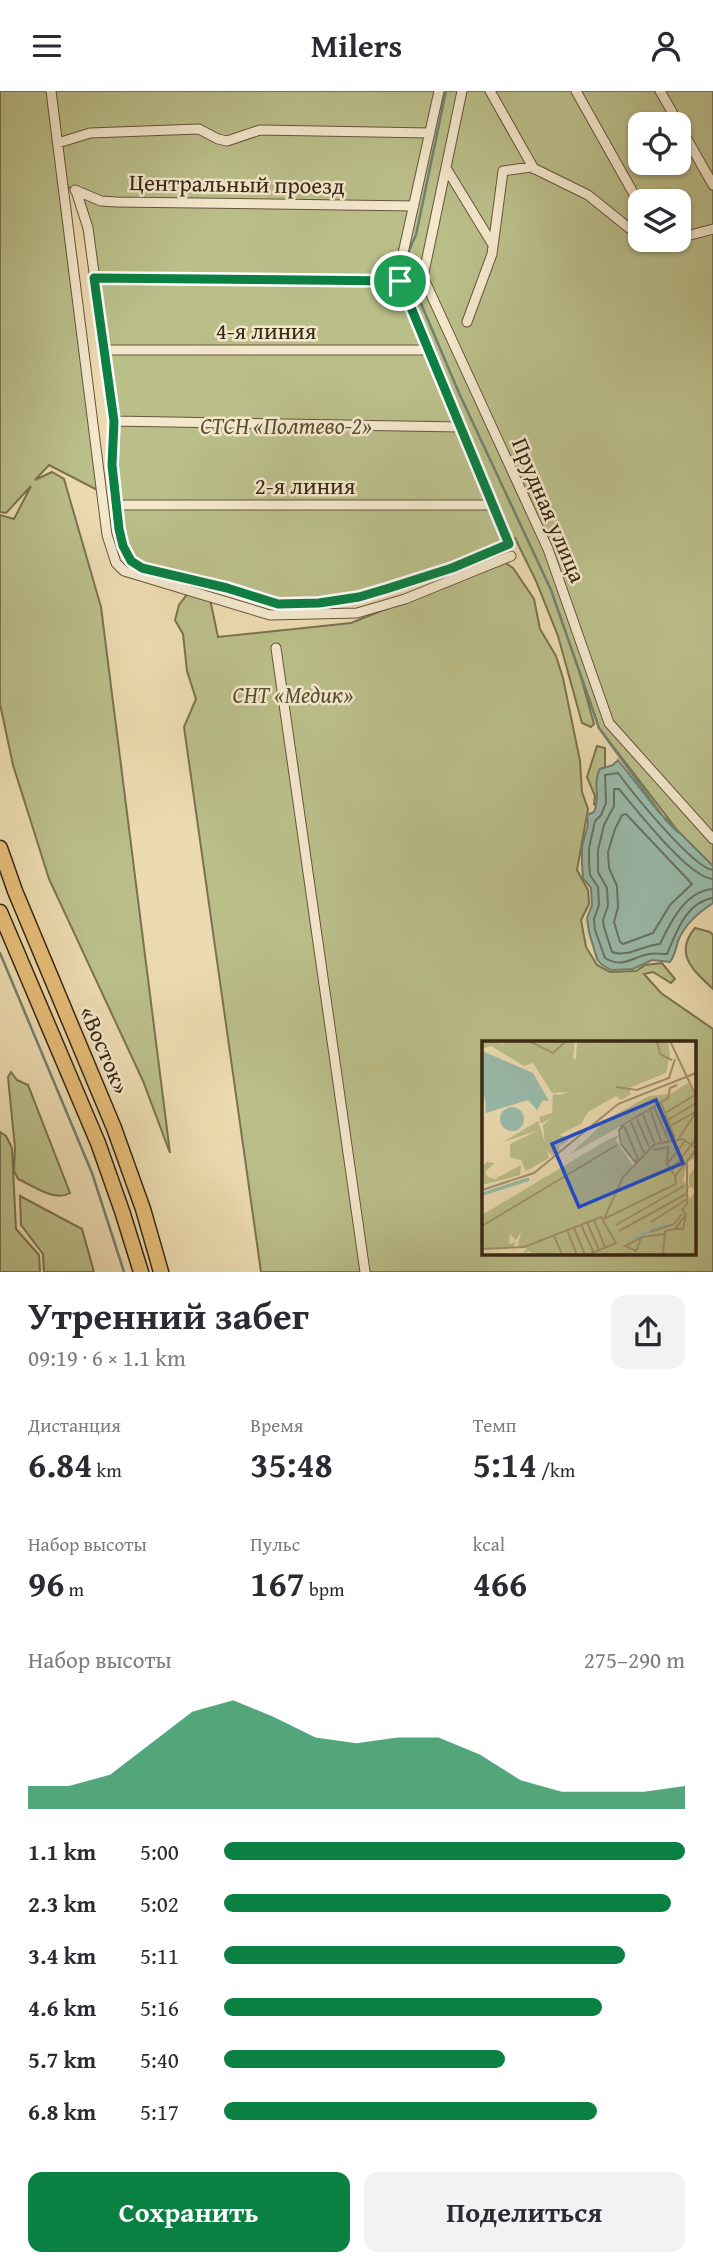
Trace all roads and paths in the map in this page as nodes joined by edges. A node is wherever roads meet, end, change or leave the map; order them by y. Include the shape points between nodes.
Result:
1 (51, 91) edge
2 (439, 91) edge
3 (462, 91) edge
4 (490, 91) edge
5 (576, 91) edge
6 (660, 91) edge
7 (672, 112) edge
8 (430, 133) junction
9 (58, 143) junction
10 (691, 146) edge
11 (446, 168) junction
12 (534, 169) junction
13 (64, 185) junction
14 (713, 185) edge
15 (631, 189) edge
16 (76, 191) junction
17 (414, 206) junction
18 (628, 227) edge
19 (713, 229) edge
20 (691, 235) edge
21 (493, 245) junction
22 (94, 278) junction
23 (400, 281) junction
24 (467, 321) dead end
25 (104, 350) junction
26 (429, 350) junction
27 (114, 421) junction
28 (460, 427) junction
29 (117, 505) junction
30 (493, 505) junction
31 (511, 556) dead end
32 (276, 648) dead end
33 (713, 839) edge
34 (0, 848) edge
35 (0, 912) edge
36 (141, 1272) edge
37 (161, 1272) edge
38 (365, 1272) edge

1 - 9 street
2 - 8 street
3 - 11 street, Прудная улица
4 - 12 street
5 - 15 street
6 - 7 street
8 - 9 street via 260,130 223,141 199,129 90,133
8 - 17 street
9 - 13 street
10 - 14 street
11 - 21 street
11 - 33 street, Прудная улица via 423,277 548,549 608,723
12 - 18 street via 589,195
12 - 21 street via 503,170
13 - 16 street, Центральный проезд
13 - 31 street via 107,535 116,563 124,571 270,615 357,613 405,599
16 - 17 street, Центральный проезд via 117,202
16 - 22 street via 88,227
17 - 23 street
19 - 20 street
21 - 24 street
22 - 23 street
22 - 25 street
23 - 26 street
25 - 26 street, 4-я линия
25 - 27 street
26 - 28 street
27 - 28 street
27 - 29 street via 112,465
28 - 30 street
29 - 30 street, 2-я линия
29 - 30 street via 123,546 131,561 142,568 278,604 359,597 452,568 509,544
32 - 38 street
34 - 37 highway, «Восток» via 114,1128
35 - 36 highway, «Восток» via 99,1143

